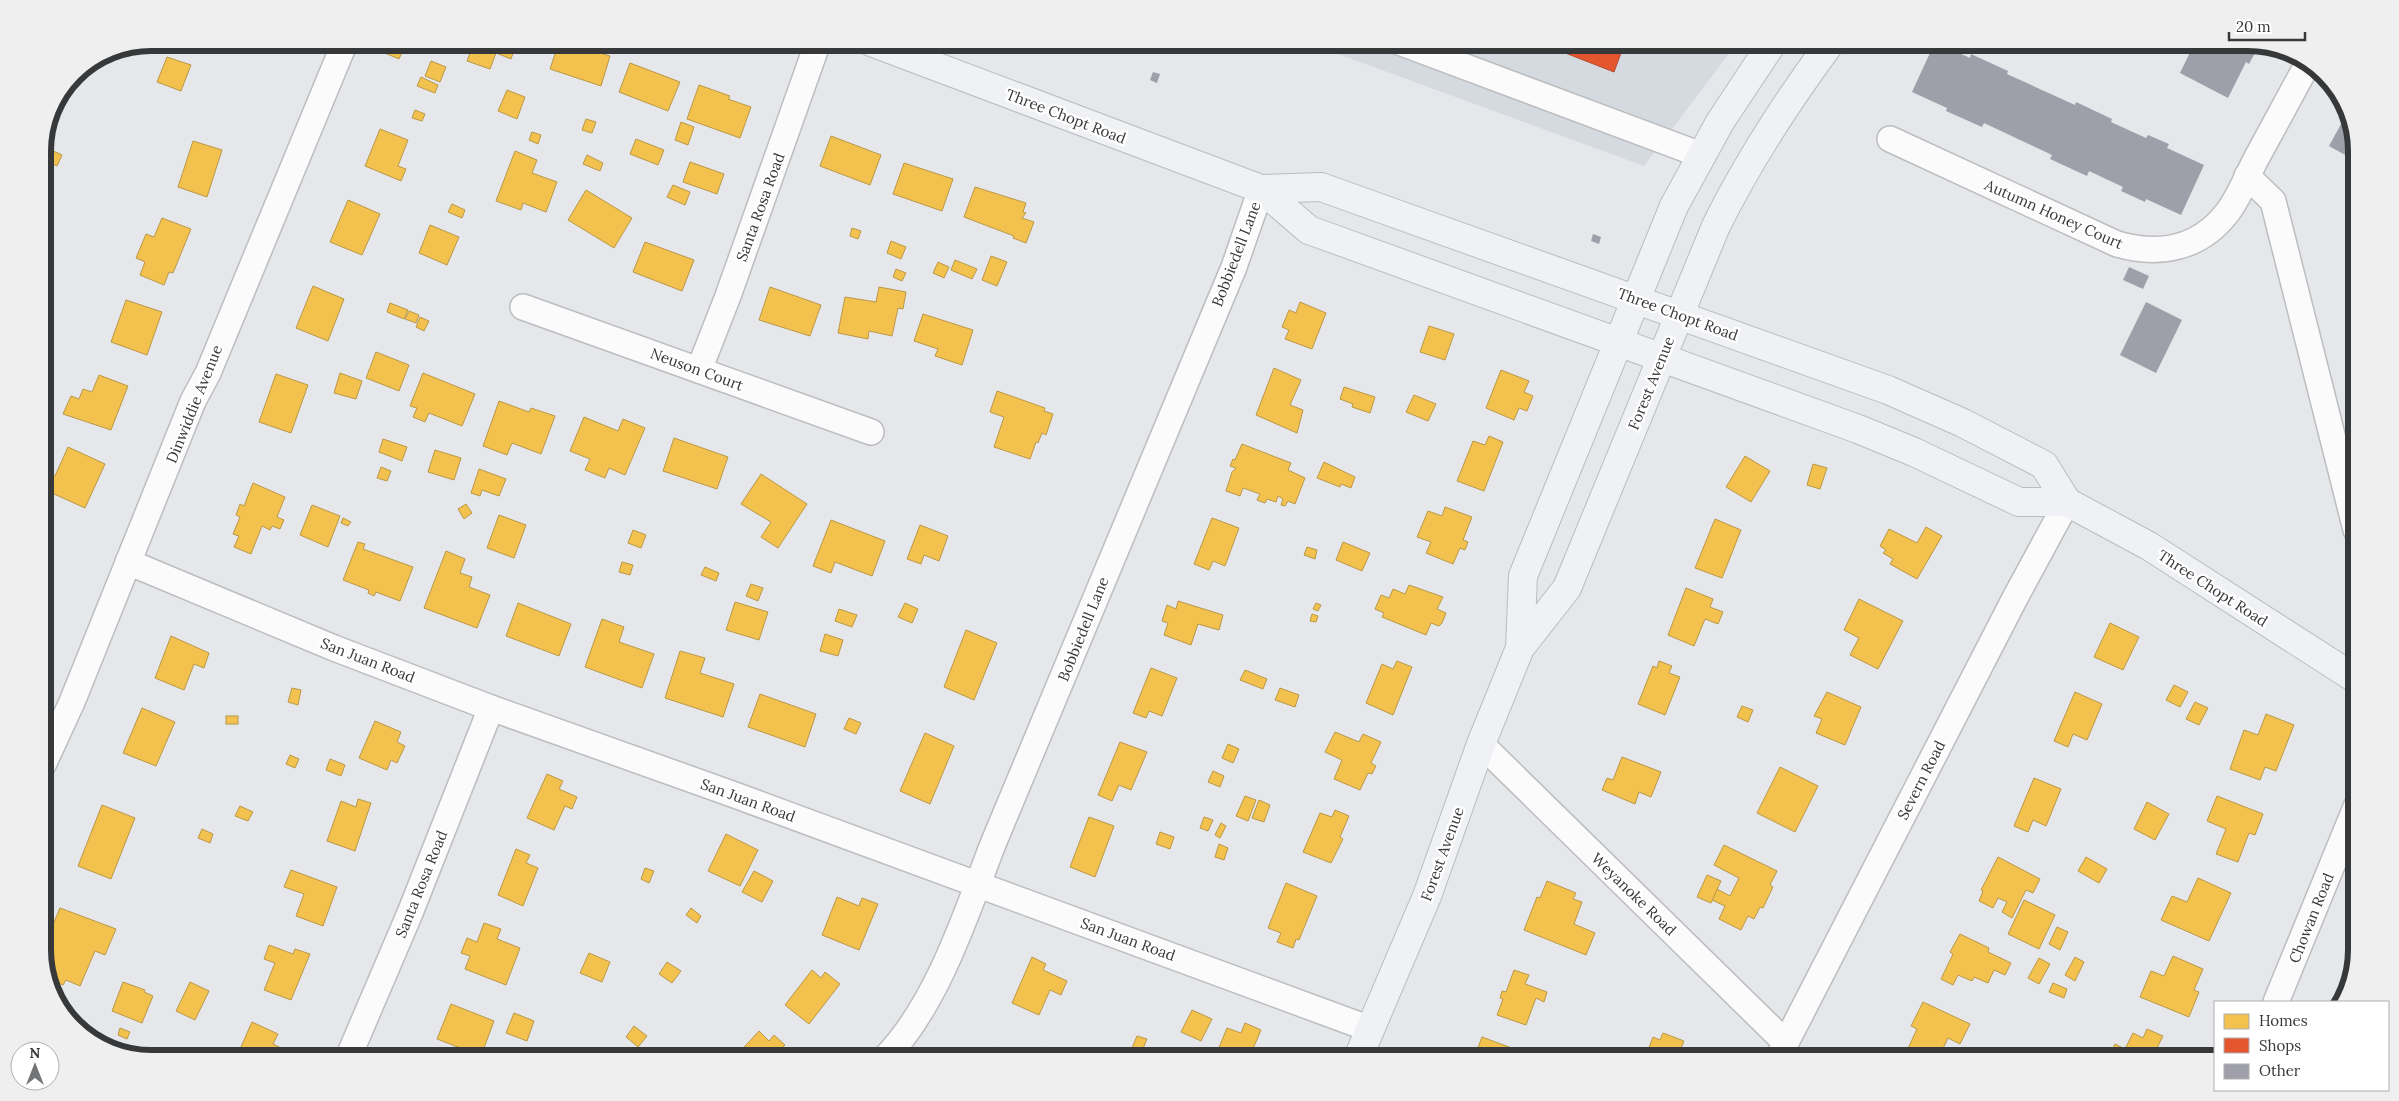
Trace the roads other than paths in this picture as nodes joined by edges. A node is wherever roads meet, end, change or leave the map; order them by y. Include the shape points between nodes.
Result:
1 (340, 51) edge
2 (815, 51) edge
3 (895, 51) edge
4 (1422, 51) edge
5 (1767, 51) edge
6 (1824, 51) edge
7 (2305, 69) edge
8 (1890, 139) dead end
9 (1701, 155) junction
10 (2247, 176) junction
11 (1261, 189) junction
12 (1637, 298) junction
13 (523, 307) dead end
14 (1678, 314) junction
15 (1620, 342) junction
16 (1662, 358) junction
17 (699, 370) junction
18 (871, 432) dead end
19 (2348, 498) edge
20 (2067, 502) junction
21 (128, 562) junction
22 (1520, 648) junction
23 (2348, 674) edge
24 (491, 708) junction
25 (1481, 744) junction
26 (51, 748) edge
27 (2348, 826) edge
28 (977, 884) junction
29 (2276, 1001) edge
30 (1370, 1029) junction
31 (351, 1050) edge
32 (893, 1050) edge
33 (1361, 1050) edge
34 (1781, 1050) edge
35 (1783, 1050) edge

1 - 21 street, Dinwiddie Avenue
2 - 17 street, Santa Rosa Road
3 - 11 main road, Three Chopt Road
4 - 9 street
5 - 9 main road, Forest Avenue
6 - 14 main road, Forest Avenue via 1796,89 1736,184
7 - 10 street, Autumn Honey Court
8 - 10 street, Autumn Honey Court via 2134,249 2169,250 2187,246 2203,236 2227,213
9 - 12 main road, Forest Avenue via 1674,206
10 - 19 street via 2274,201
11 - 12 main road, Three Chopt Road via 1321,187
11 - 15 main road, Three Chopt Road via 1309,230
11 - 28 street, Bobbiedell Lane via 1234,267
12 - 14 main road, Three Chopt Road
12 - 15 main road, Forest Avenue
13 - 17 street, Neuson Court
14 - 16 main road, Forest Avenue
14 - 20 main road, Three Chopt Road via 1879,387 1963,423 2044,465
15 - 16 main road, Three Chopt Road
15 - 22 main road, Forest Avenue via 1523,576
16 - 20 main road, Three Chopt Road via 1858,429 2019,502
16 - 22 main road, Forest Avenue via 1567,588
17 - 18 street, Neuson Court
20 - 23 main road, Three Chopt Road via 2149,546
20 - 35 street, Severn Road via 2010,606
21 - 24 street, San Juan Road via 334,648
21 - 26 street, Dinwiddie Avenue
22 - 25 main road, Forest Avenue
24 - 28 street, San Juan Road
24 - 31 street, Santa Rosa Road
25 - 30 main road, Forest Avenue via 1427,896
25 - 34 street, Weyanoke Road
27 - 29 street, Chowan Road
28 - 30 street, San Juan Road
28 - 32 street, Bobbiedell Lane via 961,928 931,992
30 - 33 main road, Forest Avenue

